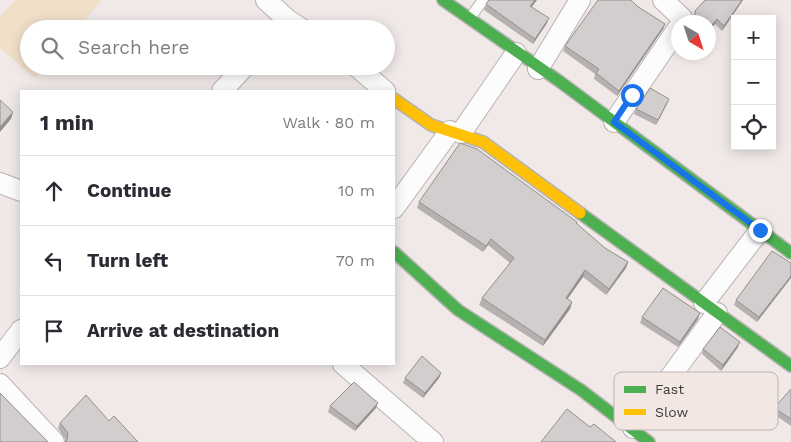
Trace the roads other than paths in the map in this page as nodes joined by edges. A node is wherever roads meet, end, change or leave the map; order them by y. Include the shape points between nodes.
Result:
1 (266, 0) edge
2 (443, 0) edge
3 (483, 0) edge
4 (580, 0) edge
5 (663, 0) edge
6 (681, 15) edge
7 (469, 19) junction
8 (284, 20) edge
9 (671, 38) edge
10 (516, 52) junction
11 (538, 69) junction
12 (237, 75) edge
13 (366, 75) edge
14 (223, 90) edge
15 (384, 90) edge
16 (395, 100) edge
17 (614, 122) junction
18 (456, 132) junction
19 (0, 183) edge
20 (20, 191) edge
21 (395, 207) edge
22 (760, 230) junction
23 (395, 253) edge
24 (791, 253) edge
25 (710, 308) junction
26 (20, 331) edge
27 (0, 358) edge
28 (344, 365) edge
29 (791, 366) edge
30 (669, 372) edge
31 (0, 384) edge
32 (614, 414) edge
33 (635, 430) edge
34 (54, 442) edge
35 (433, 442) edge
36 (649, 442) edge

1 - 8 street
2 - 7 street
3 - 7 lane
4 - 11 street
5 - 6 street
7 - 10 street
9 - 17 street
10 - 11 street
10 - 18 street
11 - 17 street
12 - 14 street
13 - 15 street
16 - 18 street via 423,120
17 - 22 street
18 - 21 street
18 - 25 street via 483,142
19 - 20 street
22 - 24 street
22 - 25 street
23 - 32 street via 465,315
25 - 29 street
25 - 30 street
26 - 27 street
28 - 35 street
31 - 34 street
33 - 36 street

